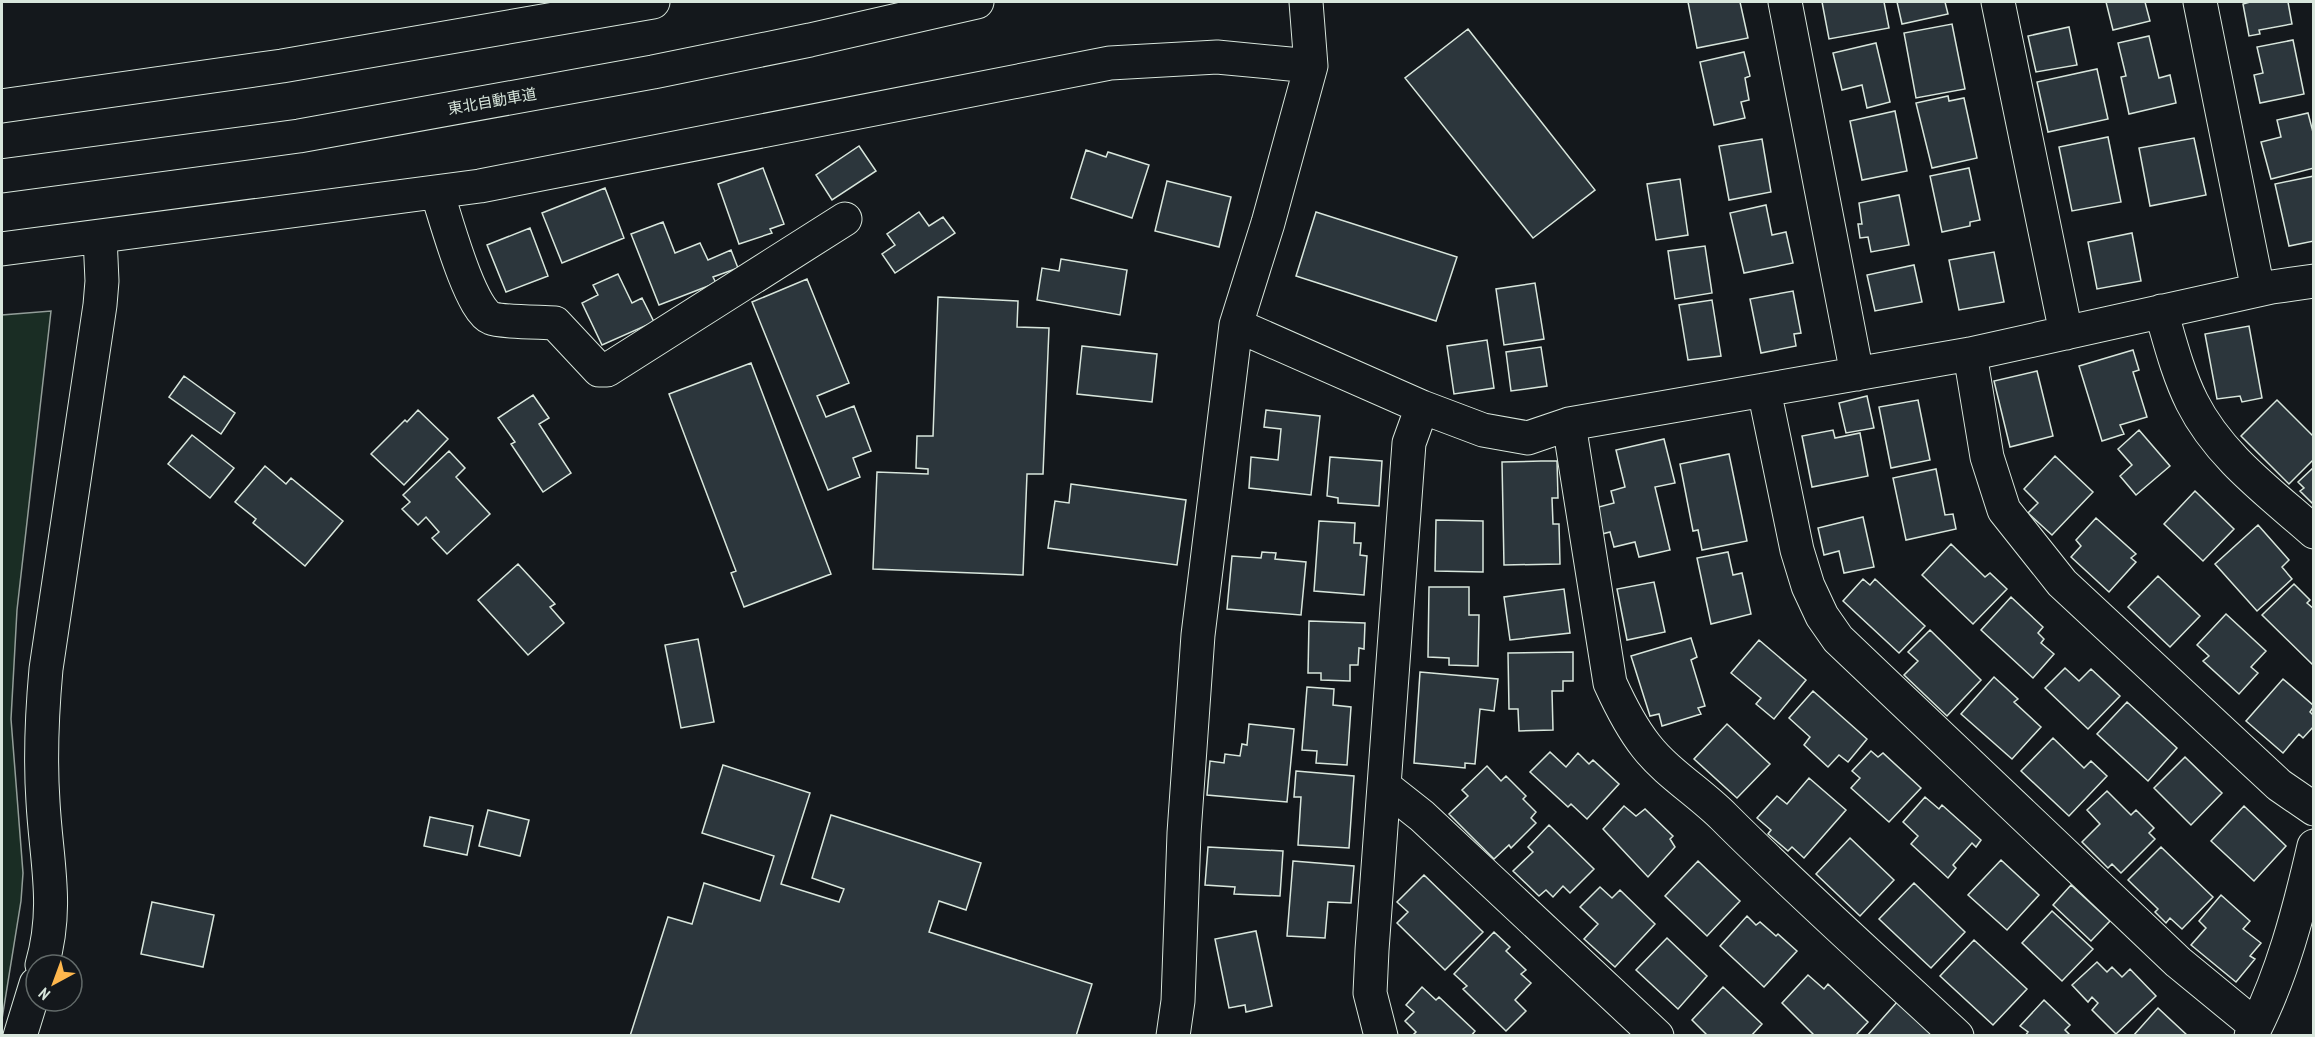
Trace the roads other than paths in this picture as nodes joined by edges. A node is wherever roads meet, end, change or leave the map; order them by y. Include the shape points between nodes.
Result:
1 (653, 2) edge
2 (977, 2) edge
3 (1785, 2) edge
4 (1998, 2) edge
5 (2200, 2) edge
6 (1307, 5) edge
7 (1311, 66) junction
8 (2, 106) edge
9 (2, 176) edge
10 (437, 192) junction
11 (845, 219) dead end
12 (100, 237) junction
13 (2, 249) edge
14 (2313, 281) edge
15 (2258, 290) junction
16 (2161, 311) junction
17 (1236, 325) junction
18 (2066, 333) junction
19 (1970, 354) junction
20 (1857, 374) junction
21 (1764, 390) junction
22 (1422, 407) junction
23 (1569, 424) junction
24 (2313, 532) edge
25 (1384, 786) junction
26 (2313, 809) edge
27 (2313, 846) edge
28 (45, 953) edge
29 (27, 1013) edge
30 (2253, 1031) edge
31 (20, 1035) edge
32 (1173, 1035) edge
33 (1381, 1035) edge
34 (1657, 1035) edge
35 (1957, 1035) edge

1 - 8 main road via 282,66
2 - 9 main road, 東北自動車道 via 653,72 299,136
3 - 20 main road
4 - 18 main road
5 - 15 main road
6 - 7 main road
7 - 10 main road via 1217,57 1110,63
7 - 17 main road
10 - 11 main road via 478,306 490,318 555,323 599,370 607,370
10 - 12 main road
12 - 13 main road
12 - 28 main road via 100,304 42,715 43,802 52,921
14 - 15 main road
15 - 16 main road
16 - 18 main road
16 - 24 main road via 2180,372 2205,425 2231,459
17 - 22 main road
17 - 32 main road via 1198,635
18 - 19 main road
19 - 20 main road
19 - 26 main road via 1987,457 2004,510 2022,534 2062,583 2278,785
20 - 21 main road
21 - 23 main road
21 - 30 main road via 1797,550 1808,586 1838,639
22 - 23 main road via 1483,430 1528,438
22 - 25 main road via 1409,442
23 - 35 main road via 1610,683 1624,713 1646,747
25 - 33 main road via 1370,993
25 - 34 main road via 1422,816
27 - 30 main road via 2271,996
29 - 31 main road

